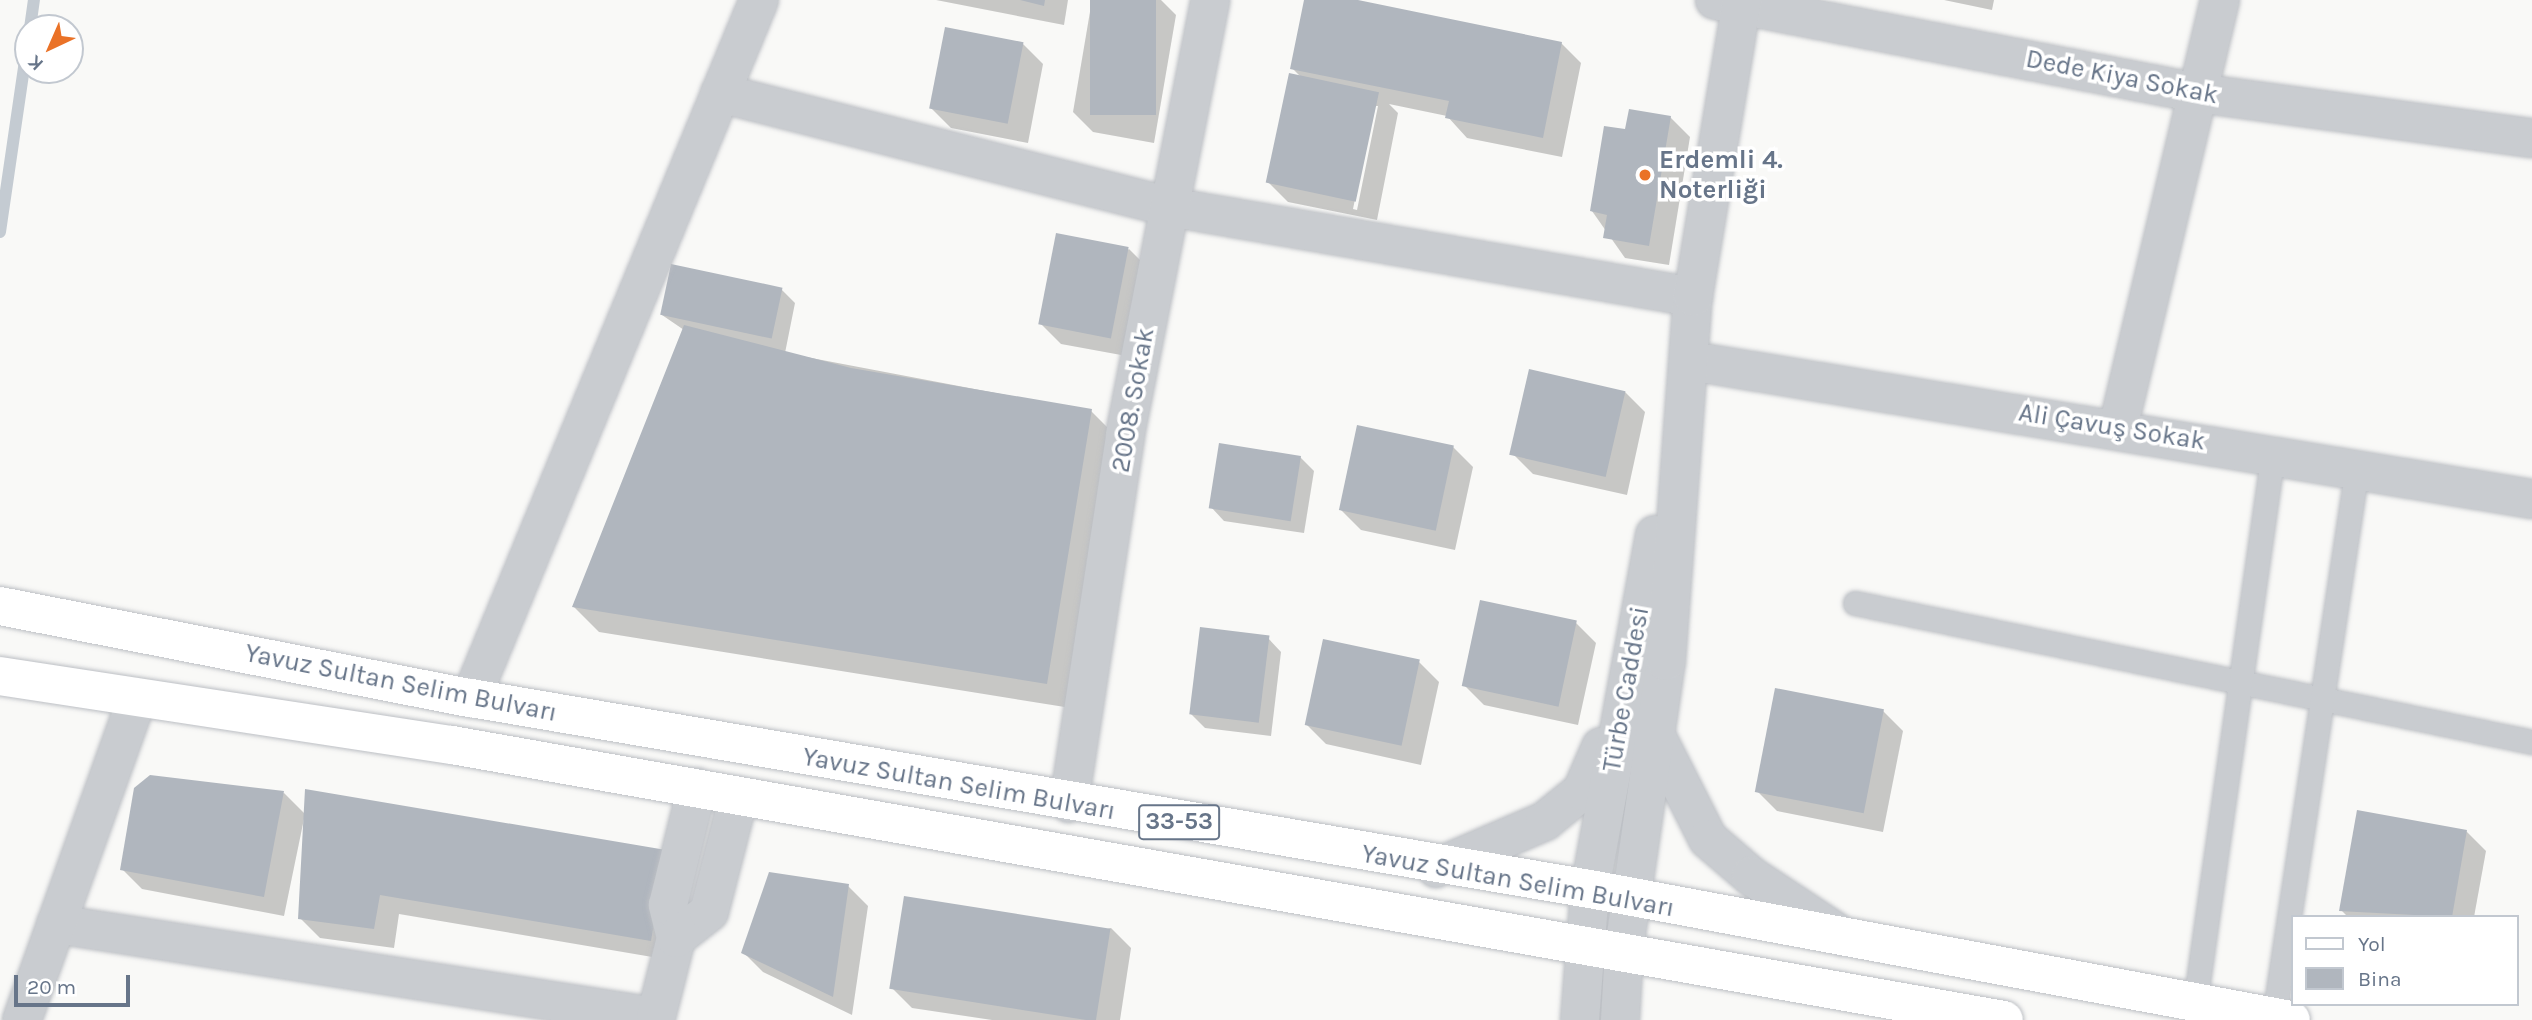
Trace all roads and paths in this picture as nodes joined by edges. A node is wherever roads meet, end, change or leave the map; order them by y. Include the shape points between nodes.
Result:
1 (759, 0) edge
2 (1210, 0) edge
3 (2220, 0) edge
4 (1733, 1) edge
5 (720, 93) junction
6 (2198, 93) junction
7 (2532, 138) edge
8 (1170, 207) junction
9 (1693, 297) junction
10 (1691, 361) junction
11 (2118, 428) junction
12 (2273, 453) junction
13 (2357, 468) junction
14 (2532, 499) edge
15 (1855, 603) dead end
16 (0, 606) edge
17 (0, 676) edge
18 (2240, 683) junction
19 (1625, 694) junction
20 (471, 698) junction
21 (2321, 700) junction
22 (136, 701) junction
23 (1655, 735) junction
24 (2532, 742) edge
25 (697, 788) junction
26 (739, 796) junction
27 (1069, 803) junction
28 (1436, 868) junction
29 (1590, 889) junction
30 (1632, 900) junction
31 (2295, 915) edge
32 (56, 924) junction
33 (676, 939) junction
34 (1583, 940) junction
35 (1847, 940) junction
36 (1624, 948) junction
37 (2290, 959) edge
38 (2195, 1003) junction
39 (2283, 1018) edge
40 (22, 1020) edge
41 (1580, 1020) edge
42 (1620, 1020) edge
43 (2004, 1020) edge

1 - 5 street
2 - 8 street, 2008. Sokak
3 - 6 street
4 - 6 street, Dede Kiya Sokak
4 - 9 street, Türbe Caddesi
5 - 8 street
5 - 20 street
6 - 7 street, Dede Kiya Sokak
6 - 11 street
8 - 9 street
8 - 27 street, 2008. Sokak via 1125,436
9 - 10 street, Türbe Caddesi
10 - 11 street, Ali Çavuş Sokak
10 - 19 street, Türbe Caddesi
10 - 23 street, Türbe Caddesi
11 - 12 street, Ali Çavuş Sokak
12 - 13 street, Ali Çavuş Sokak
12 - 18 lane
13 - 14 street, Ali Çavuş Sokak
13 - 21 lane
15 - 18 lane
16 - 20 main road, Yavuz Sultan Selim Bulvarı / 33-53
17 - 22 main road, Yavuz Sultan Selim Bulvarı / 33-53
18 - 21 lane
18 - 38 lane
19 - 28 street via 1582,791 1545,821
19 - 29 street, Türbe Caddesi
20 - 27 main road, Yavuz Sultan Selim Bulvarı / 33-53
21 - 24 lane
21 - 31 lane
22 - 25 main road, Yavuz Sultan Selim Bulvarı / 33-53 via 452,745
22 - 32 street
23 - 30 street, Türbe Caddesi
23 - 35 street via 1709,839 1751,876
25 - 26 main road, Yavuz Sultan Selim Bulvarı / 33-53
25 - 33 street via 668,905
26 - 33 street via 709,912
26 - 34 main road, Yavuz Sultan Selim Bulvarı / 33-53
27 - 28 main road, Yavuz Sultan Selim Bulvarı / 33-53
28 - 29 main road, Yavuz Sultan Selim Bulvarı / 33-53
29 - 30 main road, Yavuz Sultan Selim Bulvarı / 33-53
29 - 34 street, Türbe Caddesi
30 - 35 main road, Yavuz Sultan Selim Bulvarı / 33-53
30 - 36 street, Türbe Caddesi
32 - 33 street via 656,1017
32 - 40 street
34 - 36 main road, Yavuz Sultan Selim Bulvarı / 33-53
34 - 41 street, Türbe Caddesi
35 - 38 main road, Yavuz Sultan Selim Bulvarı / 33-53
36 - 42 street, Türbe Caddesi
36 - 43 main road, Yavuz Sultan Selim Bulvarı / 33-53
37 - 39 lane
38 - 39 main road, Yavuz Sultan Selim Bulvarı / 33-53

